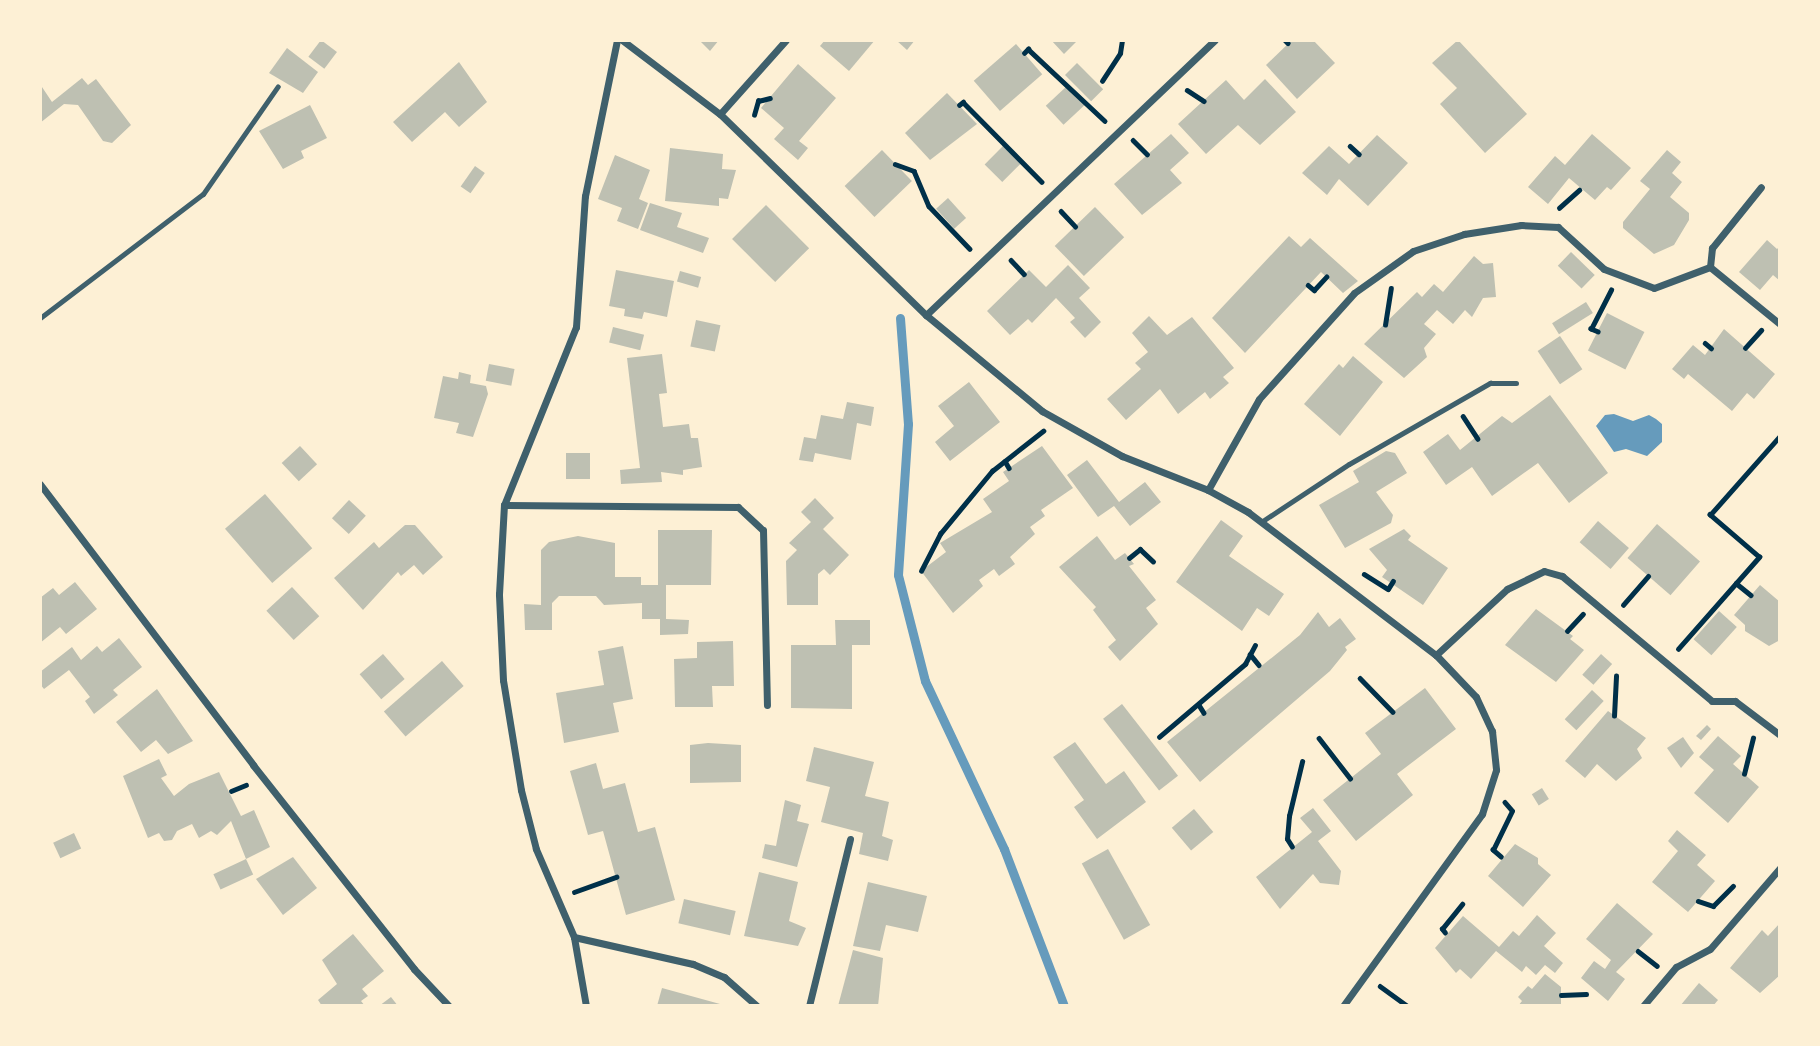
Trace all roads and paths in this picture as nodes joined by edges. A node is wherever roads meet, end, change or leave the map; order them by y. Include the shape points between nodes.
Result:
1 (620, 40) edge
2 (786, 40) edge
3 (1122, 40) edge
4 (1215, 40) edge
5 (1024, 53) dead end
6 (1102, 81) dead end
7 (278, 86) dead end
8 (770, 98) dead end
9 (959, 105) dead end
10 (720, 114) junction
11 (754, 115) dead end
12 (1116, 133) junction
13 (1350, 146) dead end
14 (1359, 154) dead end
15 (895, 163) dead end
16 (1761, 187) dead end
17 (1579, 190) dead end
18 (1052, 193) junction
19 (1558, 227) junction
20 (982, 262) junction
21 (1710, 267) junction
22 (1390, 268) junction
23 (1619, 275) junction
24 (1326, 277) dead end
25 (1308, 285) dead end
26 (926, 315) junction
27 (40, 318) edge
28 (1780, 324) edge
29 (1385, 325) dead end
30 (1598, 332) dead end
31 (1705, 343) dead end
32 (1711, 348) dead end
33 (1516, 383) dead end
34 (1455, 403) junction
35 (1057, 419) junction
36 (1780, 436) edge
37 (1478, 439) dead end
38 (1004, 461) junction
39 (1009, 468) dead end
40 (40, 484) edge
41 (1208, 490) junction
42 (504, 505) junction
43 (1261, 522) junction
44 (940, 534) junction
45 (944, 540) dead end
46 (1129, 558) dead end
47 (1153, 561) dead end
48 (921, 571) dead end
49 (1364, 573) dead end
50 (1648, 576) dead end
51 (1393, 582) dead end
52 (1736, 583) junction
53 (1751, 595) dead end
54 (1613, 617) junction
55 (1255, 645) dead end
56 (1250, 654) junction
57 (1436, 655) junction
58 (1666, 663) junction
59 (1259, 665) dead end
60 (1616, 676) dead end
61 (1360, 678) dead end
62 (767, 705) dead end
63 (1199, 705) junction
64 (1393, 712) dead end
65 (1204, 713) dead end
66 (1614, 716) dead end
67 (1761, 722) junction
68 (1780, 736) edge
69 (1159, 737) dead end
70 (1319, 738) dead end
71 (1302, 762) dead end
72 (1744, 774) dead end
73 (1350, 778) dead end
74 (850, 839) dead end
75 (1292, 847) dead end
76 (1780, 868) edge
77 (616, 877) dead end
78 (1733, 886) dead end
79 (557, 898) junction
80 (1698, 901) dead end
81 (1462, 904) dead end
82 (1445, 933) dead end
83 (574, 937) junction
84 (1365, 975) junction
85 (1586, 994) dead end
86 (1561, 995) dead end
87 (449, 1006) edge
88 (586, 1006) edge
89 (757, 1006) edge
90 (808, 1006) edge
91 (1343, 1006) edge
92 (1408, 1006) edge
93 (1643, 1006) edge

1 - 10 street
1 - 42 street via 585,196 576,327
2 - 10 street
3 - 6 path via 1120,53
4 - 12 street
5 - 12 path via 1028,49 1062,83 1066,81
7 - 27 lane via 203,194
8 - 11 path via 758,101
9 - 18 path via 963,102
10 - 26 street
12 - 18 street
13 - 14 path
15 - 20 path via 914,172 929,206
16 - 21 street via 1712,248
17 - 19 path via 1559,208
18 - 20 street
19 - 22 street via 1521,225 1464,234 1413,251
19 - 23 street via 1604,269
20 - 26 street
21 - 23 street via 1654,288
21 - 28 street
22 - 29 path via 1394,274
22 - 41 street via 1354,293 1259,399
23 - 30 path via 1591,329
24 - 25 path via 1314,290
26 - 35 street
31 - 32 path
33 - 34 lane via 1490,383
34 - 37 path
34 - 43 lane
35 - 38 path
35 - 41 street via 1122,456
36 - 52 path via 1710,515 1759,557
38 - 39 path
38 - 44 path
40 - 87 street via 258,771 414,969
41 - 43 street
42 - 62 street via 738,507 763,530
42 - 79 street via 499,594 503,680 536,849
43 - 57 street
44 - 45 path
44 - 48 path
46 - 47 path via 1140,549
49 - 51 path via 1388,589
50 - 54 path
52 - 53 path
52 - 58 path
54 - 57 street via 1562,576 1544,571 1507,589
54 - 58 street
55 - 56 path
56 - 59 path
56 - 63 path via 1245,664
57 - 84 street via 1476,697 1492,731 1496,770 1482,814
58 - 67 street via 1712,701 1735,701
60 - 66 path
61 - 64 path
63 - 65 path
63 - 69 path
67 - 68 street
67 - 72 path via 1749,744
70 - 73 path
71 - 75 path via 1288,827
74 - 90 street
76 - 93 street via 1710,949 1676,968
77 - 79 path
78 - 80 path via 1713,906
79 - 83 street
81 - 82 path via 1442,929
83 - 88 street
83 - 89 street via 693,964 724,977
84 - 91 street
84 - 92 path
85 - 86 path

